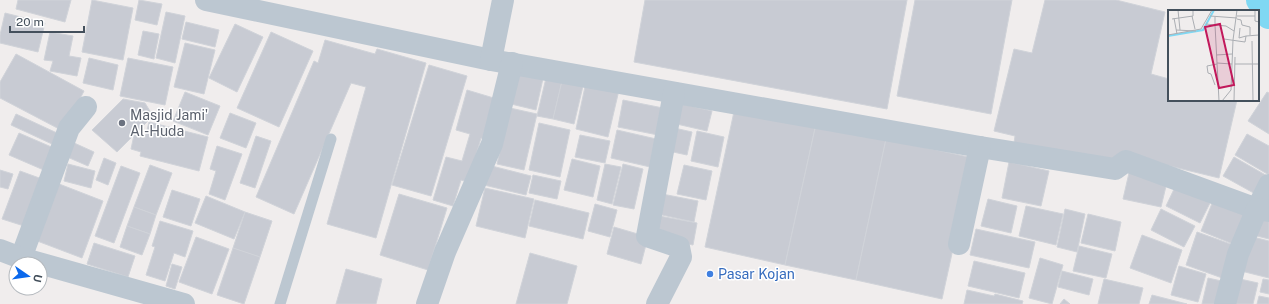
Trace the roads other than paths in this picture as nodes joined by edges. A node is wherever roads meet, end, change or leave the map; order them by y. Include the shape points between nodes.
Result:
1 (206, 0) edge
2 (503, 0) edge
3 (502, 62) junction
4 (674, 93) junction
5 (86, 107) dead end
6 (331, 139) dead end
7 (980, 147) junction
8 (1269, 185) edge
9 (1263, 210) edge
10 (959, 244) dead end
11 (0, 250) edge
12 (16, 256) edge
13 (22, 256) edge
14 (48, 266) edge
15 (184, 304) edge
16 (280, 304) edge
17 (427, 304) edge
18 (657, 304) edge
19 (1225, 304) edge

1 - 3 street
2 - 3 street
3 - 4 street
3 - 17 street via 492,144 445,252
4 - 7 street
4 - 18 street via 647,236 679,246 681,257
5 - 13 street via 69,128
6 - 16 lane
7 - 9 street via 1115,169 1126,161
7 - 10 street
8 - 9 street
9 - 19 street via 1238,254
11 - 12 street
14 - 15 street

